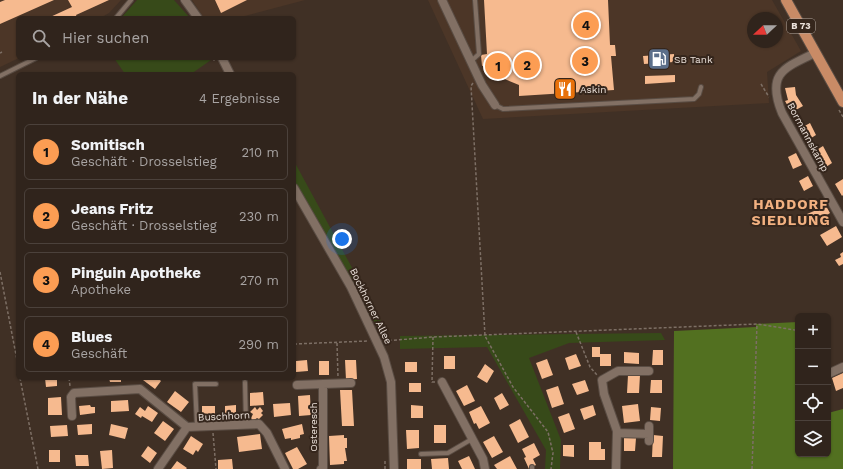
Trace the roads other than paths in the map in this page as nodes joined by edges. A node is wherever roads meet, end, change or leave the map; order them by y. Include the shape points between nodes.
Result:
1 (132, 0) edge
2 (185, 0) edge
3 (442, 0) edge
4 (476, 0) edge
5 (786, 0) edge
6 (118, 16) edge
7 (197, 16) edge
8 (816, 52) junction
9 (32, 60) edge
10 (223, 60) edge
11 (470, 62) junction
12 (229, 72) edge
13 (0, 76) edge
14 (701, 87) dead end
15 (843, 102) edge
16 (495, 105) joint
17 (296, 191) edge
18 (843, 222) edge
19 (843, 367) edge
20 (649, 371) dead end
21 (831, 373) edge
22 (244, 382) dead end
23 (442, 382) road end
24 (351, 383) dead end
25 (216, 384) dead end
26 (323, 384) junction
27 (297, 385) dead end
28 (72, 416) dead end
29 (246, 425) junction
30 (187, 427) junction
31 (198, 427) junction
32 (617, 433) junction
33 (649, 434) dead end
34 (473, 439) junction
35 (421, 454) dead end
36 (158, 469) edge
37 (285, 469) edge
38 (320, 469) edge
39 (394, 469) edge
40 (486, 469) edge
41 (616, 469) edge

1 - 6 lane
2 - 7 street
3 - 11 street
4 - 11 lane via 478,54
5 - 8 main road, B 73
8 - 15 main road, B 73
8 - 18 street, Bormannskamp via 780,72 776,81 778,100 782,113
9 - 13 lane
10 - 12 street
11 - 16 street
14 - 16 lane via 699,94 694,98 503,109
17 - 39 street, Bockhorner Allee via 351,287 378,341 391,382
19 - 21 street
20 - 32 street via 618,371 602,380
22 - 29 lane
23 - 34 street
24 - 26 street
25 - 31 lane via 195,384
26 - 27 street
26 - 38 street, Osteresch via 323,468
28 - 30 street via 71,397 74,393 140,389
29 - 31 street, Buschhorn
29 - 37 street, Buschhorn via 259,424 264,428
30 - 31 street, Buschhorn
30 - 36 street, Buschhorn
32 - 33 street
32 - 41 street
34 - 35 lane via 448,453
34 - 40 street

